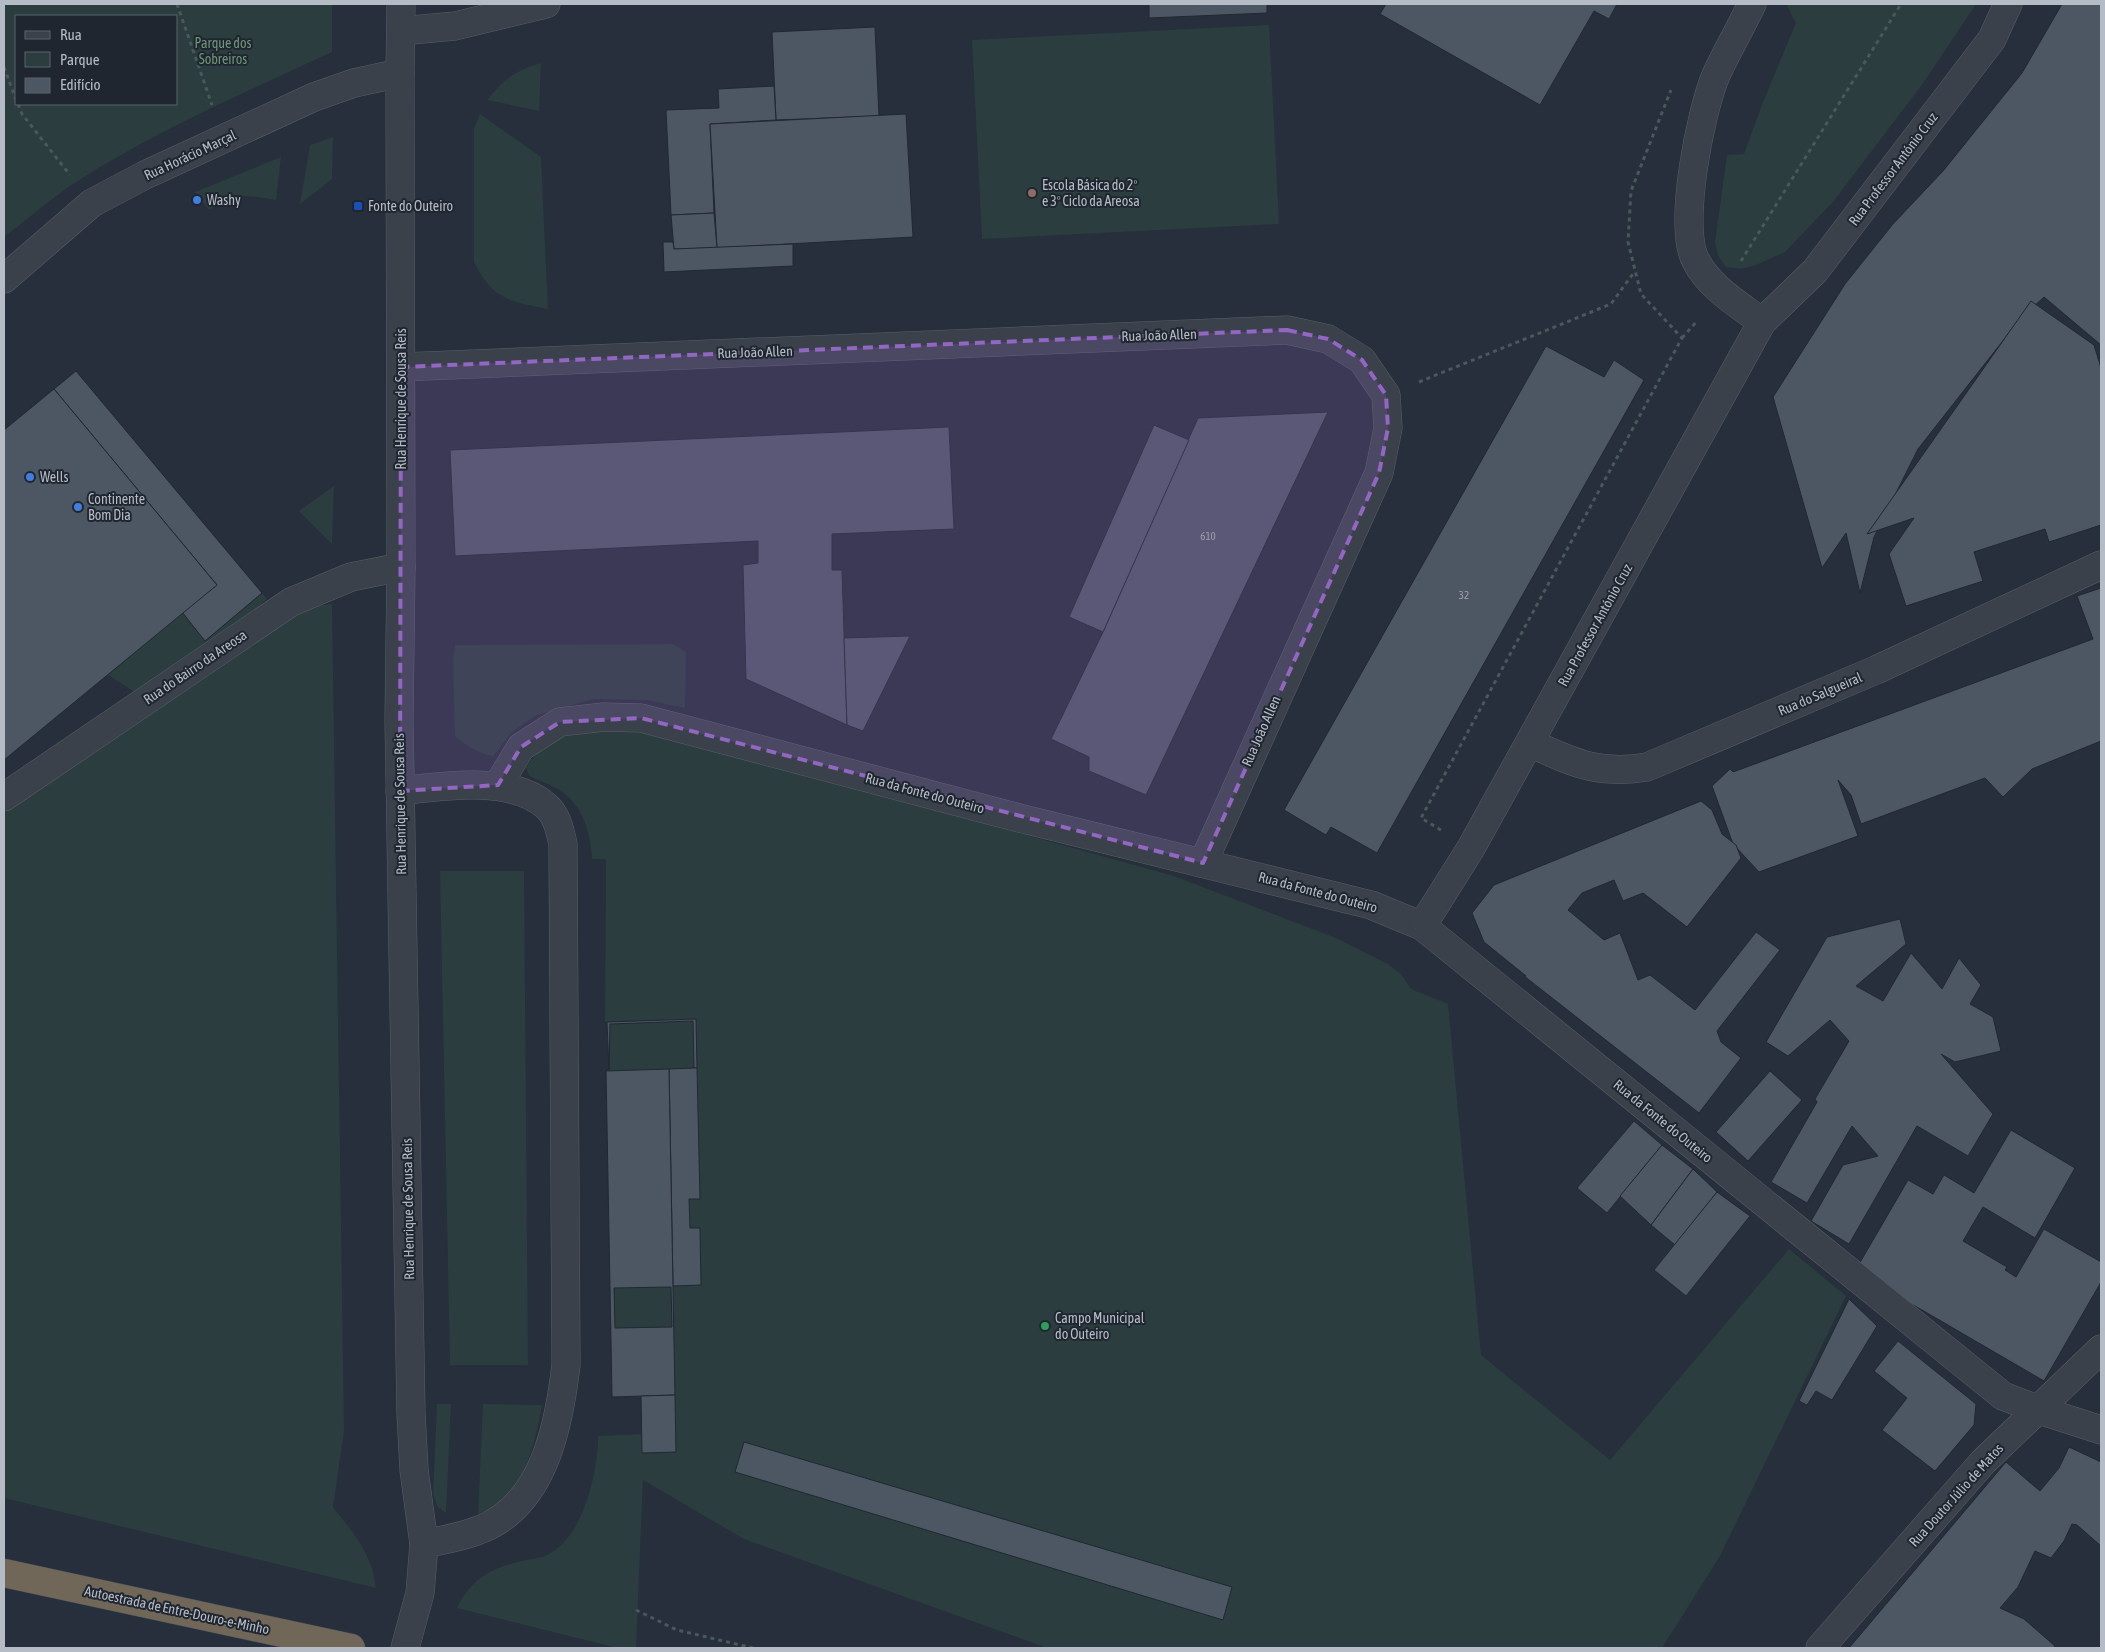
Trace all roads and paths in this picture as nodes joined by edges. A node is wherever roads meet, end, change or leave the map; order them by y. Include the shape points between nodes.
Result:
1 (177, 4) edge
2 (401, 4) edge
3 (546, 4) edge
4 (1752, 4) edge
5 (1901, 4) edge
6 (2008, 4) edge
7 (400, 31) junction
8 (4, 66) edge
9 (400, 73) junction
10 (1673, 85) dead end
11 (15, 97) edge
12 (18, 105) edge
13 (223, 139) junction
14 (92, 204) junction
15 (1736, 268) dead end
16 (1636, 270) junction
17 (4, 279) edge
18 (1701, 315) dead end
19 (1762, 322) junction
20 (1682, 338) junction
21 (401, 367) junction
22 (1386, 395) junction
23 (2101, 565) edge
24 (401, 567) junction
25 (1530, 743) junction
26 (498, 785) junction
27 (400, 791) junction
28 (4, 797) edge
29 (1446, 833) dead end
30 (1203, 863) junction
31 (1422, 926) junction
32 (2101, 1350) edge
33 (2039, 1410) junction
34 (2101, 1430) edge
35 (424, 1544) junction
36 (4, 1573) edge
37 (636, 1610) dead end
38 (351, 1648) edge
39 (405, 1648) edge
40 (753, 1648) edge
41 (1820, 1648) edge

1 - 13 path
2 - 7 street, Rua Henrique de Sousa Reis
3 - 7 street via 455,26
4 - 19 street via 1716,76 1702,122 1693,176 1690,238 1694,259 1706,277
5 - 15 path
6 - 19 street, Rua Professor António Cruz via 1992,39 1815,271
7 - 9 street, Rua Henrique de Sousa Reis
8 - 11 path
9 - 13 street, Rua Horácio Marçal via 354,83 314,97
9 - 21 street, Rua Henrique de Sousa Reis
10 - 16 path via 1631,191 1628,242
12 - 14 path
13 - 14 street, Rua Horácio Marçal
14 - 17 street, Rua Horácio Marçal
16 - 20 path via 1641,294
16 - 22 path via 1611,304
18 - 20 path
19 - 25 street, Rua Professor António Cruz
20 - 29 path via 1421,818
21 - 22 street, Rua João Allen via 1287,330 1328,339 1362,360
21 - 24 street, Rua Henrique de Sousa Reis
22 - 30 street, Rua João Allen via 1388,428 1379,473
23 - 25 street, Rua do Salgueiral via 1876,670 1647,768 1600,770 1575,764
24 - 27 street, Rua Henrique de Sousa Reis
24 - 28 street, Rua do Bairro da Areosa via 352,577 291,602
25 - 31 street, Rua Professor António Cruz via 1472,848
26 - 27 street via 451,785
26 - 30 street, Rua da Fonte do Outeiro via 521,747 560,722 604,717 641,718 1022,819
26 - 35 street via 547,806 558,824 563,844 566,1365 556,1426 532,1485 502,1517 481,1530
27 - 35 street, Rua Henrique de Sousa Reis via 411,1413 414,1470
30 - 31 street, Rua da Fonte do Outeiro via 1338,895
31 - 33 street, Rua da Fonte do Outeiro via 2003,1396
32 - 33 street, Rua Doutor Júlio de Matos
33 - 34 street, Rua da Fonte do Outeiro
33 - 41 street, Rua Doutor Júlio de Matos via 1983,1462
35 - 39 street, Rua Henrique de Sousa Reis via 420,1592
36 - 38 highway, Autoestrada de Entre-Douro-e-Minho
37 - 40 path via 677,1630

